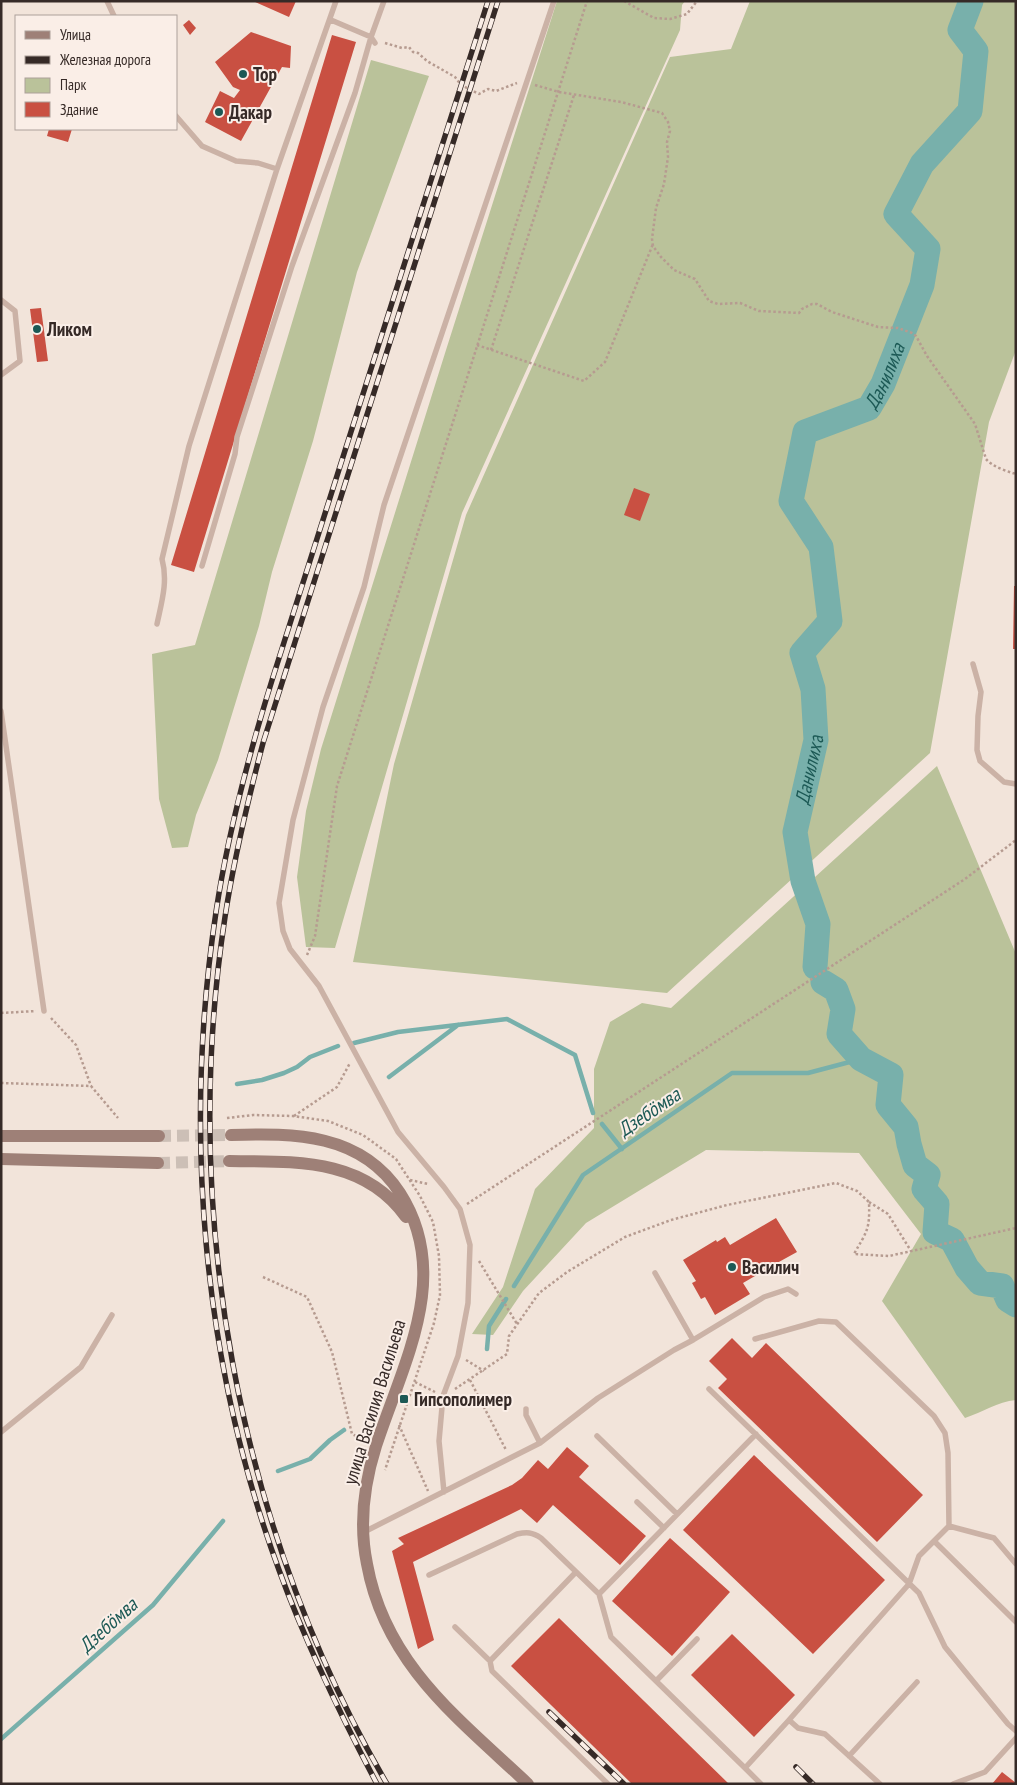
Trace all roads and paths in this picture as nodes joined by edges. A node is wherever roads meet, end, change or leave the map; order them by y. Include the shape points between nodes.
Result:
1 (107, 1) edge
2 (336, 1) edge
3 (384, 1) edge
4 (554, 1) edge
5 (588, 1) edge
6 (624, 1) edge
7 (697, 1) edge
8 (114, 15) edge
9 (331, 20) junction
10 (371, 37) junction
11 (375, 42) joint
12 (526, 83) junction
13 (560, 92) junction
14 (574, 95) junction
15 (178, 118) edge
16 (277, 169) junction
17 (653, 243) junction
18 (1, 300) edge
19 (477, 345) junction
20 (491, 350) junction
21 (1, 374) edge
22 (1016, 474) edge
23 (202, 566) dead end
24 (157, 624) dead end
25 (973, 664) dead end
26 (1, 711) edge
27 (1016, 784) edge
28 (1016, 840) edge
29 (302, 966) junction
30 (44, 1011) junction
31 (1, 1013) edge
32 (355, 1055) junction
33 (1, 1083) edge
34 (91, 1086) junction
35 (293, 1116) junction
36 (118, 1118) dead end
37 (226, 1118) dead end
38 (1, 1136) edge
39 (159, 1136) tunnel mouth
40 (231, 1136) tunnel mouth
41 (1, 1159) edge
42 (229, 1161) tunnel mouth
43 (158, 1162) tunnel mouth
44 (869, 1202) junction
45 (460, 1209) junction
46 (1016, 1228) edge
47 (421, 1244) junction
48 (470, 1245) junction
49 (911, 1251) junction
50 (655, 1273) dead end
51 (263, 1277) dead end
52 (796, 1294) dead end
53 (112, 1315) dead end
54 (517, 1324) junction
55 (755, 1339) dead end
56 (694, 1340) junction
57 (458, 1356) junction
58 (484, 1371) junction
59 (470, 1380) junction
60 (415, 1382) junction
61 (709, 1388) dead end
62 (443, 1396) junction
63 (526, 1409) dead end
64 (399, 1425) junction
65 (1, 1432) edge
66 (756, 1434) junction
67 (597, 1436) dead end
68 (540, 1443) junction
69 (376, 1447) junction
70 (510, 1458) junction
71 (383, 1475) dead end
72 (444, 1492) junction
73 (431, 1499) junction
74 (637, 1502) dead end
75 (677, 1514) junction
76 (949, 1526) junction
77 (664, 1528) junction
78 (364, 1532) junction
79 (934, 1541) junction
80 (1016, 1564) edge
81 (576, 1572) junction
82 (429, 1575) dead end
83 (909, 1584) junction
84 (599, 1594) junction
85 (1016, 1622) edge
86 (455, 1627) dead end
87 (696, 1639) dead end
88 (490, 1661) junction
89 (656, 1681) junction
90 (917, 1682) dead end
91 (789, 1720) junction
92 (1016, 1731) edge
93 (1016, 1738) edge
94 (849, 1756) junction
95 (745, 1768) junction
96 (528, 1784) edge
97 (608, 1784) edge
98 (761, 1784) edge
99 (880, 1784) edge
100 (953, 1784) edge

1 - 8 lane
2 - 9 lane
3 - 10 lane
4 - 12 lane
5 - 13 path
6 - 7 path via 654,18 670,19 687,14
9 - 10 lane
9 - 16 lane
10 - 11 lane
10 - 23 lane via 355,93 292,266 240,428
11 - 12 path via 409,47 455,77 461,85 479,94 515,83
12 - 13 path
12 - 29 lane via 384,505 364,587 323,707 293,820 279,903 283,931
13 - 14 path
13 - 19 path
14 - 17 path via 621,102 662,113 668,122 668,157 656,208
14 - 20 path
15 - 16 lane via 202,146 236,161
16 - 24 lane via 189,446 162,558 166,572 165,587
17 - 20 path via 605,362 584,381
17 - 22 path via 674,270 695,279 709,300 718,304 740,303 759,312 799,313 817,304 878,327 912,332 975,424 986,459
18 - 21 lane via 15,311 20,362
19 - 20 path
19 - 29 path via 337,786 315,936
25 - 27 lane via 981,692 977,750 980,761 1004,782
26 - 30 lane
28 - 45 path via 966,879
29 - 32 lane via 319,986
30 - 31 path
30 - 34 path via 76,1045
32 - 35 path via 337,1087
32 - 45 lane via 398,1132
33 - 34 path
34 - 36 path
35 - 37 path
35 - 60 path via 328,1121 363,1135 396,1159 433,1222 439,1256 440,1295
38 - 39 main road
40 - 47 main road, улица Василия Васильева via 304,1136 350,1149 392,1181 409,1209
41 - 43 main road
42 - 47 main road, улица Василия Васильева via 312,1164 345,1171 392,1200 411,1224
44 - 49 path via 888,1214
44 - 49 path via 866,1235 854,1254 889,1256
44 - 54 path via 857,1191 836,1183 671,1220 625,1237 567,1272 539,1293
45 - 48 lane
46 - 49 path
47 - 69 main road, улица Василия Васильева via 423,1296 416,1330
48 - 54 path
48 - 57 lane via 468,1303
50 - 56 lane
51 - 69 path via 307,1297 332,1352 352,1434
52 - 56 lane via 788,1289 764,1297
53 - 65 lane via 82,1367
54 - 58 path via 509,1336 507,1354
55 - 76 lane via 819,1321 836,1322 844,1328 934,1416 945,1433
56 - 68 lane via 598,1398
57 - 58 path
57 - 62 lane
58 - 59 path
59 - 62 path
59 - 70 path
60 - 62 path
60 - 64 path
61 - 66 lane
62 - 72 lane via 439,1441
63 - 68 lane
64 - 71 path
64 - 73 path
66 - 75 lane
66 - 83 lane
67 - 75 lane
68 - 70 lane
69 - 78 main road, улица Василия Васильева via 366,1486
70 - 72 lane
72 - 73 lane
73 - 78 lane
74 - 77 lane
75 - 77 lane
76 - 79 lane
76 - 80 lane via 994,1538
77 - 84 lane
78 - 96 main road, улица Василия Васильева via 366,1564 394,1641 447,1708
79 - 83 lane via 919,1556
79 - 85 lane
81 - 82 lane via 541,1538 526,1532
81 - 84 lane
81 - 88 lane
83 - 91 lane
83 - 92 lane via 918,1593 945,1647
84 - 89 lane via 611,1636
86 - 88 lane
87 - 89 lane
88 - 97 lane via 492,1671
89 - 95 lane
90 - 94 lane
91 - 94 lane via 798,1728 825,1734
91 - 95 lane
93 - 100 lane via 985,1772
94 - 99 lane
95 - 98 lane

